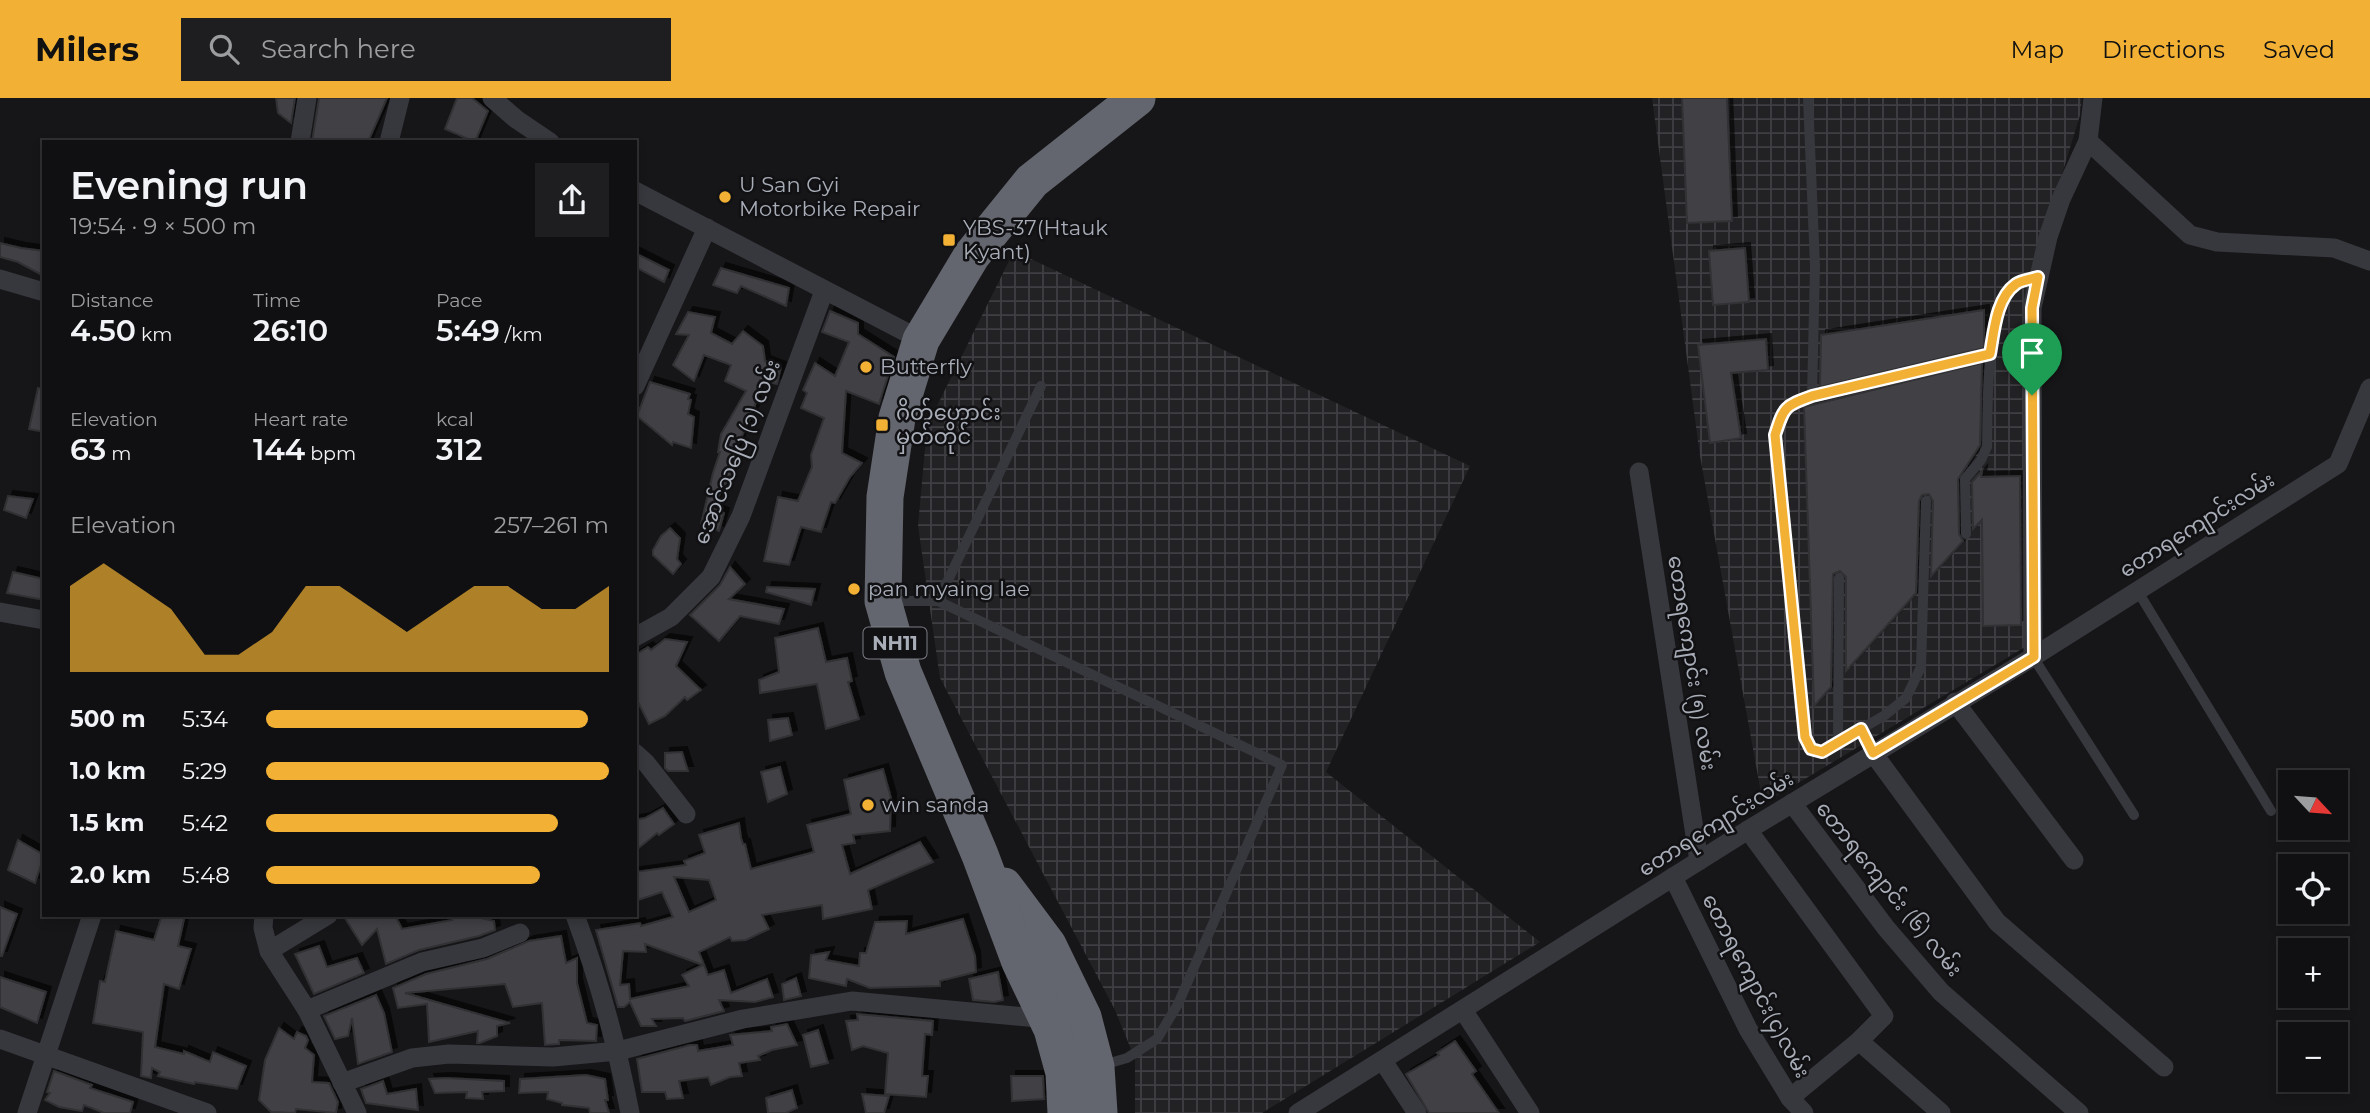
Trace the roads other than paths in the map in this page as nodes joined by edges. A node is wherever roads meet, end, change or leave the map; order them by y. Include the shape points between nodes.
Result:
1 (307, 98) edge
2 (400, 98) edge
3 (492, 98) edge
4 (1137, 98) edge
5 (1808, 98) edge
6 (2093, 98) edge
7 (300, 140) edge
8 (390, 140) edge
9 (547, 140) edge
10 (2088, 141) junction
11 (637, 192) edge
12 (707, 228) junction
13 (2370, 261) edge
14 (2038, 277) junction
15 (0, 279) edge
16 (42, 291) edge
17 (824, 291) junction
18 (922, 340) junction
19 (1990, 354) junction
20 (637, 382) edge
21 (1041, 386) dead end
22 (2370, 388) edge
23 (1812, 396) junction
24 (1639, 472) dead end
25 (1926, 501) dead end
26 (1966, 534) dead end
27 (1839, 578) dead end
28 (2137, 590) junction
29 (883, 601) junction
30 (938, 601) junction
31 (0, 611) edge
32 (42, 620) edge
33 (637, 636) edge
34 (2034, 657) junction
35 (1955, 702) junction
36 (1861, 729) junction
37 (1838, 743) junction
38 (1873, 753) junction
39 (637, 755) edge
40 (1792, 803) junction
41 (2271, 811) dead end
42 (685, 814) dead end
43 (2134, 815) dead end
44 (1748, 830) junction
45 (980, 855) junction
46 (2074, 860) dead end
47 (1699, 861) junction
48 (1673, 877) junction
49 (91, 917) edge
50 (264, 917) edge
51 (325, 917) edge
52 (576, 917) edge
53 (520, 933) dead end
54 (269, 951) junction
55 (307, 1010) junction
56 (1464, 1010) junction
57 (1048, 1019) junction
58 (0, 1039) edge
59 (1859, 1041) junction
60 (618, 1051) junction
61 (46, 1057) junction
62 (1383, 1061) junction
63 (2164, 1067) dead end
64 (1080, 1070) junction
65 (342, 1083) junction
66 (1790, 1098) junction
67 (27, 1113) edge
68 (207, 1113) edge
69 (357, 1113) edge
70 (630, 1113) edge
71 (1066, 1113) edge
72 (1099, 1113) edge
73 (1298, 1113) edge
74 (1417, 1113) edge
75 (1530, 1113) edge
76 (1804, 1113) edge
77 (1941, 1113) edge
78 (2079, 1113) edge

1 - 7 street
2 - 8 street
3 - 9 street
4 - 18 highway, NH11 via 1032,181 972,255
5 - 23 lane via 1815,266
6 - 10 street
10 - 13 street via 2190,235 2217,242 2334,248
10 - 14 street via 2061,199
11 - 12 street
12 - 17 street
12 - 20 street
14 - 19 lane via 2016,284 2006,296
14 - 34 street via 2032,308
15 - 16 street
17 - 18 street
17 - 33 street, အောင်သပြေ (၁) လမ်း via 741,516 711,577 671,617
18 - 29 highway, NH11 via 897,418 885,497
19 - 23 lane
19 - 26 lane via 1987,447 1965,479
21 - 30 lane
22 - 28 street, တောရကျောင်းလမ်း via 2339,464
23 - 37 lane via 1782,413 1775,435 1805,737 1811,749 1822,752
24 - 47 street, တောရကျောင်း (၅) လမ်း
25 - 36 lane via 1921,667 1906,698
27 - 37 lane
28 - 34 street, တောရကျောင်းလမ်း
28 - 41 lane
29 - 30 lane
29 - 45 highway, NH11 via 903,672
30 - 64 lane via 1282,765 1178,1004 1157,1039 1127,1058
31 - 32 street
34 - 35 street, တောရကျောင်းလမ်း
34 - 43 lane
35 - 38 street, တောရကျောင်းလမ်း
35 - 46 street
36 - 37 lane
36 - 38 lane
38 - 40 street, တောရကျောင်းလမ်း
38 - 63 street via 1997,922
39 - 42 street
40 - 44 street, တောရကျောင်းလမ်း
40 - 78 street, တောရကျောင်း (၆) လမ်း via 1886,928 1941,992
44 - 47 street, တောရကျောင်းလမ်း
44 - 59 street via 1884,1016
45 - 57 highway, NH11 via 1020,962
45 - 64 highway, NH11 via 1048,945 1083,1017
47 - 48 street, တောရကျောင်းလမ်း
48 - 56 street, တောရကျောင်းလမ်း
48 - 66 street, တောရကျောင်း(၄)လမ်း via 1748,1029
49 - 61 street
50 - 54 street
51 - 54 street
52 - 60 street
53 - 55 street via 483,948 422,962
54 - 55 street
55 - 65 street
56 - 62 street, တောရကျောင်းလမ်း
56 - 75 street
57 - 60 street via 852,1001 743,1019
57 - 64 highway, NH11
58 - 61 street
59 - 66 street
59 - 77 street
60 - 65 street via 553,1057 449,1054 412,1058
60 - 70 street
61 - 67 street
61 - 68 street
62 - 73 street, တောရကျောင်းလမ်း
62 - 74 street
64 - 71 highway, NH11
64 - 72 highway, NH11
65 - 69 street
66 - 76 street, တောရကျောင်း(၄)လမ်း

